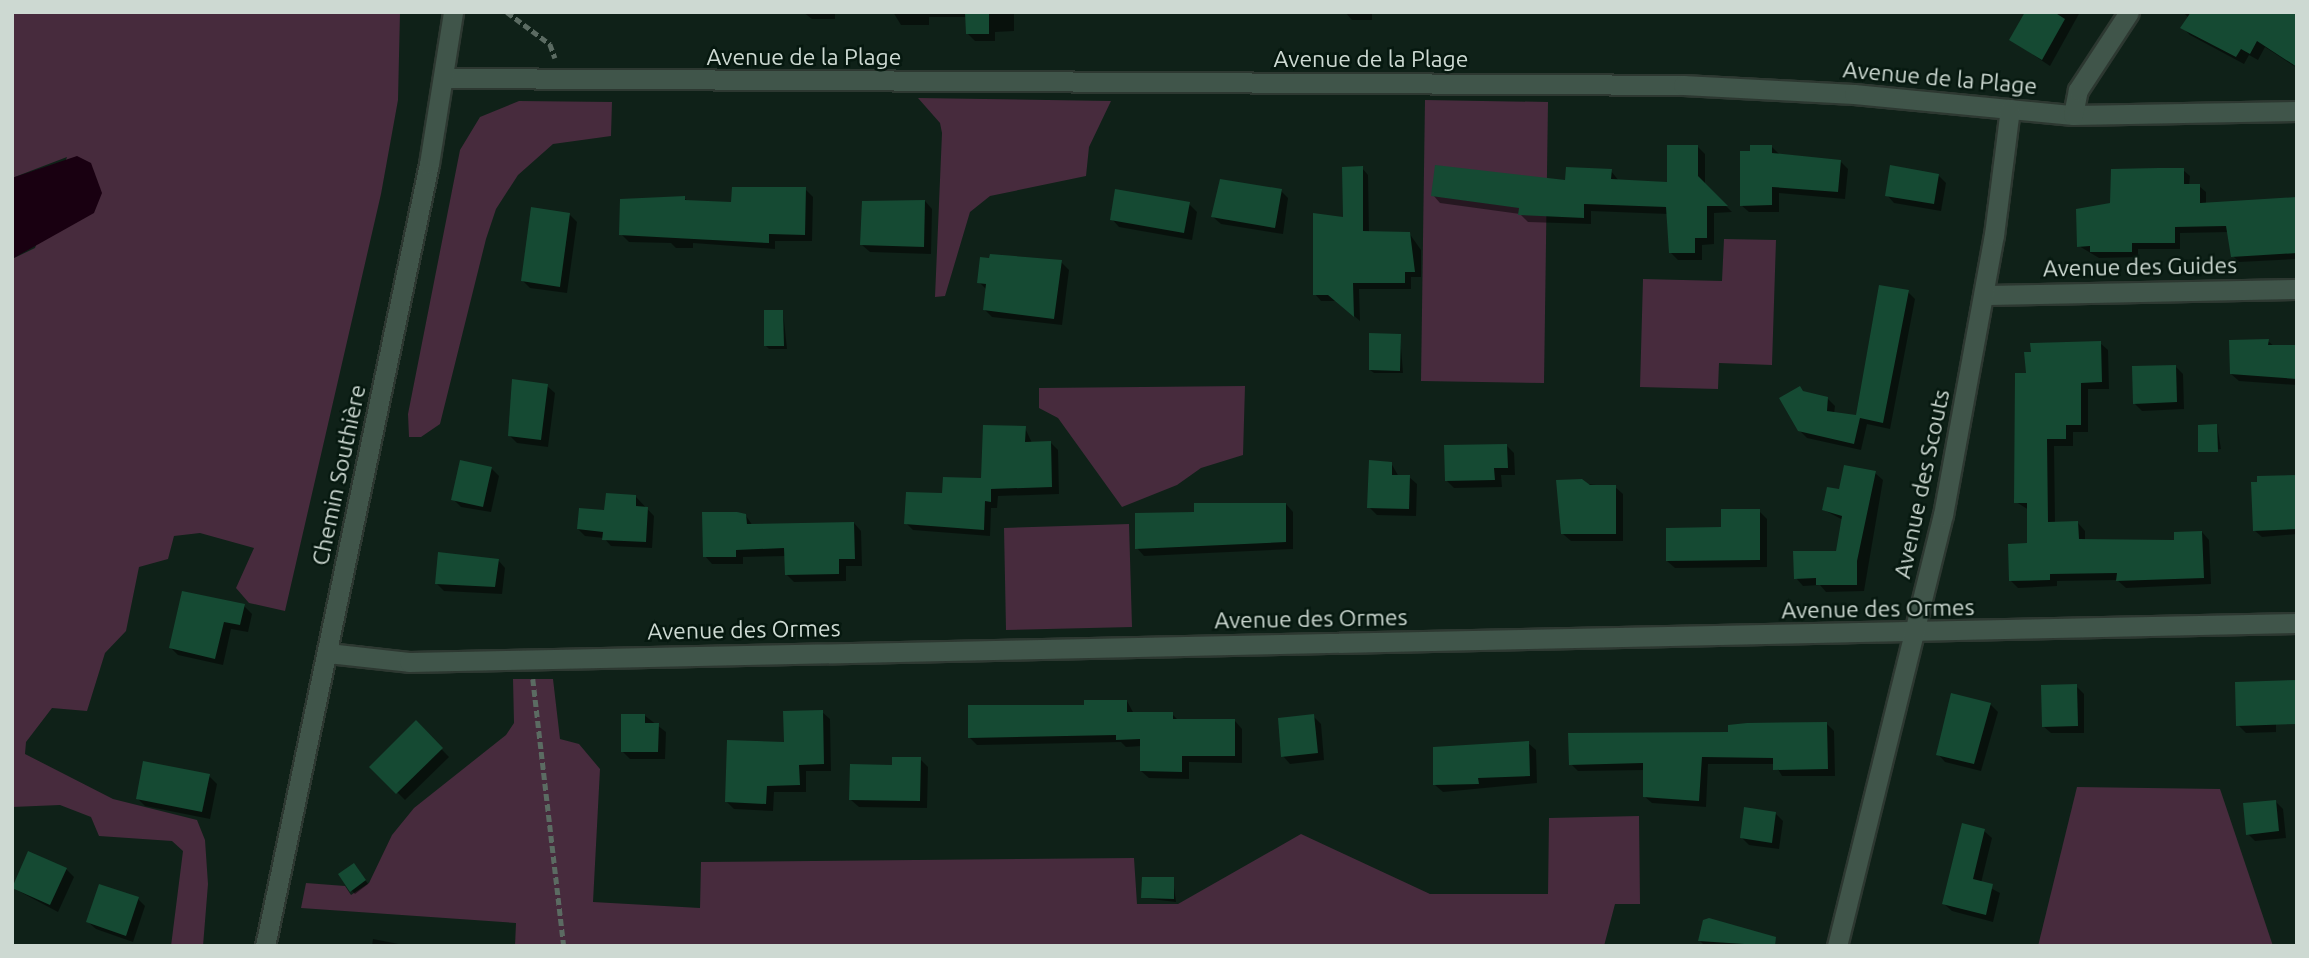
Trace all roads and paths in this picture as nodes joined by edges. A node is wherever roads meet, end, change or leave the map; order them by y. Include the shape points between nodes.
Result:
1 (453, 12) edge
2 (507, 12) edge
3 (2129, 12) edge
4 (445, 78) junction
5 (555, 80) junction
6 (2010, 110) junction
7 (2297, 111) edge
8 (2073, 115) junction
9 (2297, 289) edge
10 (1983, 295) junction
11 (2297, 623) edge
12 (1914, 634) junction
13 (328, 653) junction
14 (531, 659) junction
15 (265, 946) edge
16 (564, 946) edge
17 (1837, 946) edge

1 - 4 street, Chemin Southière
2 - 5 path via 554,50
3 - 8 street via 2078,90
4 - 5 street, Avenue de la Plage
4 - 13 street, Chemin Southière
5 - 6 street, Avenue de la Plage via 1683,85 1854,94
6 - 8 street, Avenue de la Plage
6 - 10 street, Avenue des Scouts
7 - 8 street, Avenue de la Plage
9 - 10 street, Avenue des Guides
10 - 12 street, Avenue des Scouts via 1943,515
11 - 12 street, Avenue des Ormes
12 - 14 street, Avenue des Ormes
12 - 17 street, Avenue des Scouts
13 - 14 street, Avenue des Ormes via 385,662
13 - 15 street, Chemin Southière
14 - 16 path

